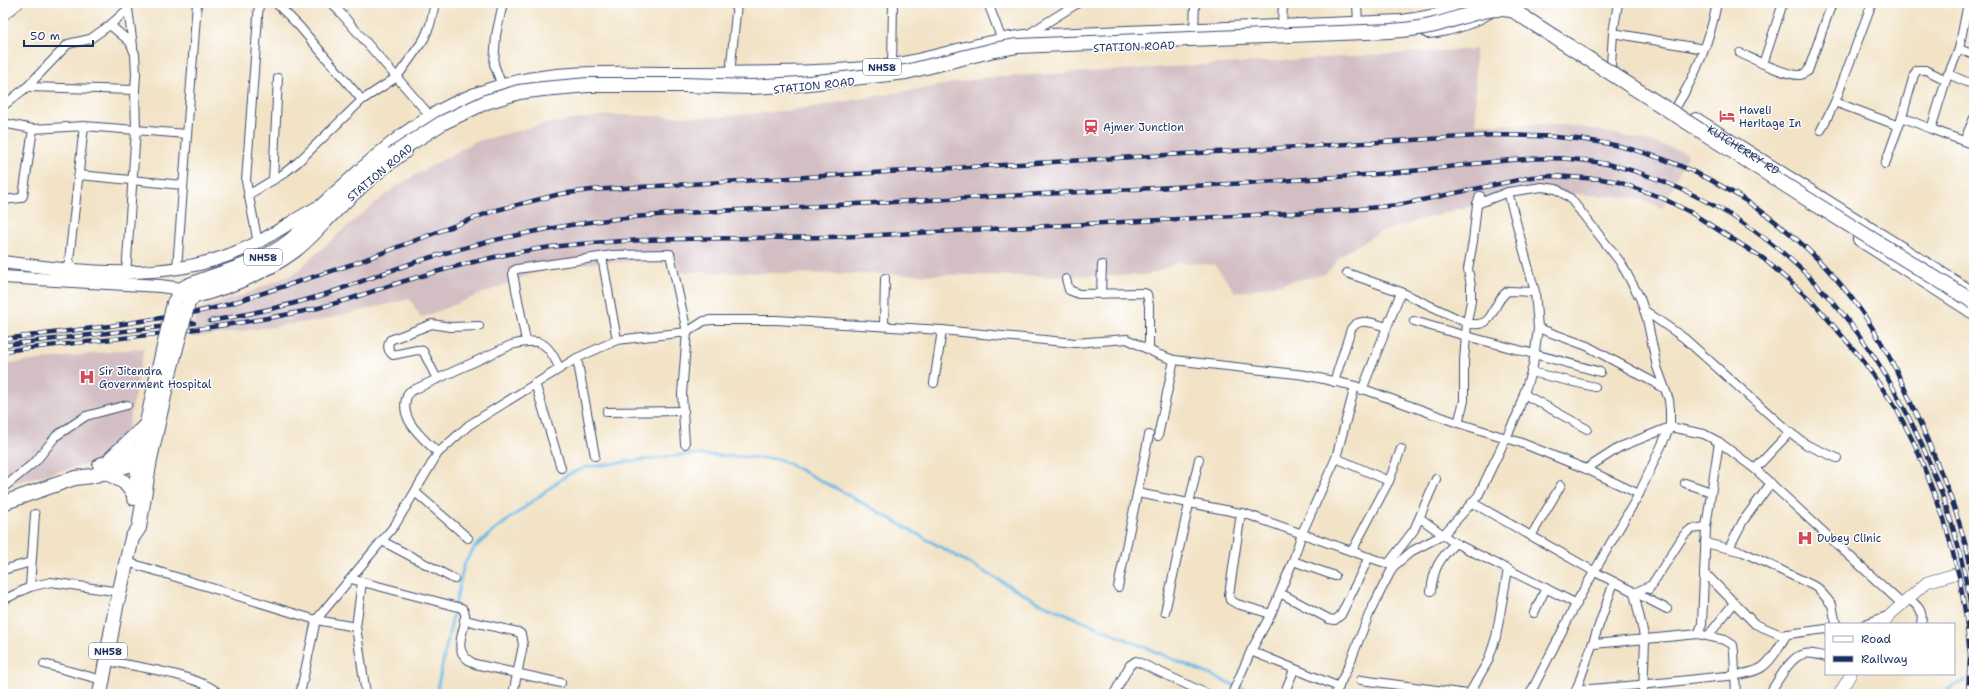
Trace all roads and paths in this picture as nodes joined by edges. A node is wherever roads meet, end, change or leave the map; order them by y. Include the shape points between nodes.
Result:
1 (18, 3) edge
2 (197, 3) edge
3 (259, 3) edge
4 (276, 3) edge
5 (332, 3) edge
6 (435, 3) edge
7 (503, 3) edge
8 (737, 3) edge
9 (893, 3) edge
10 (988, 3) edge
11 (1078, 3) edge
12 (1195, 3) edge
13 (1283, 3) edge
14 (1357, 3) edge
15 (1618, 3) edge
16 (1717, 3) edge
17 (1783, 3) edge
18 (1832, 3) edge
19 (1872, 3) edge
20 (1968, 3) edge
21 (1468, 4) edge
22 (1497, 4) edge
23 (130, 6) edge
24 (3, 15) edge
25 (1470, 22) junction
26 (1358, 24) junction
27 (110, 25) junction
28 (1282, 26) junction
29 (1194, 30) junction
30 (1613, 33) junction
31 (1023, 37) junction
32 (1002, 40) junction
33 (1959, 49) junction
34 (133, 50) junction
35 (1704, 50) junction
36 (1740, 53) dead end
37 (1974, 55) edge
38 (1763, 64) junction
39 (1611, 65) junction
40 (892, 66) junction
41 (730, 74) junction
42 (397, 77) junction
43 (1947, 77) junction
44 (278, 78) dead end
45 (1974, 85) edge
46 (502, 86) junction
47 (26, 87) junction
48 (135, 90) junction
49 (362, 100) junction
50 (1835, 102) junction
51 (3, 106) edge
52 (1676, 107) junction
53 (426, 111) dead end
54 (1902, 117) junction
55 (1974, 118) edge
56 (3, 123) edge
57 (84, 126) junction
58 (1899, 126) junction
59 (33, 129) junction
60 (1931, 129) junction
61 (136, 130) junction
62 (1821, 130) dead end
63 (187, 134) junction
64 (1964, 141) junction
65 (1974, 145) edge
66 (377, 164) junction
67 (1885, 164) dead end
68 (79, 175) junction
69 (133, 180) junction
70 (273, 180) junction
71 (182, 185) junction
72 (1508, 192) junction
73 (248, 194) junction
74 (3, 200) edge
75 (328, 209) junction
76 (258, 243) junction
77 (602, 257) junction
78 (3, 262) edge
79 (1102, 265) dead end
80 (177, 268) junction
81 (68, 270) junction
82 (126, 274) junction
83 (1347, 274) dead end
84 (3, 277) edge
85 (885, 278) dead end
86 (1066, 278) dead end
87 (1401, 292) junction
88 (1535, 292) junction
89 (1102, 294) junction
90 (1974, 295) edge
91 (188, 297) junction
92 (1974, 302) edge
93 (1644, 310) junction
94 (1974, 312) edge
95 (1414, 321) dead end
96 (1467, 323) junction
97 (479, 326) dead end
98 (884, 326) junction
99 (1387, 327) junction
100 (1538, 328) junction
101 (942, 330) junction
102 (687, 332) junction
103 (1466, 337) junction
104 (618, 340) junction
105 (526, 341) junction
106 (1149, 350) junction
107 (1535, 354) junction
108 (577, 358) junction
109 (1174, 360) junction
110 (559, 367) junction
111 (1531, 372) junction
112 (1600, 372) dead end
113 (162, 377) junction
114 (437, 379) junction
115 (535, 382) junction
116 (1334, 382) junction
117 (934, 384) dead end
118 (1359, 388) junction
119 (1595, 388) dead end
120 (1664, 388) junction
121 (1524, 394) junction
122 (126, 405) dead end
123 (684, 411) junction
124 (607, 412) dead end
125 (1458, 423) junction
126 (146, 426) junction
127 (1670, 427) junction
128 (1587, 429) dead end
129 (1790, 432) junction
130 (1149, 435) dead end
131 (1158, 436) dead end
132 (1506, 438) junction
133 (1719, 442) junction
134 (685, 444) dead end
135 (1401, 449) dead end
136 (438, 453) junction
137 (145, 455) junction
138 (594, 456) dead end
139 (1336, 458) junction
140 (1838, 458) dead end
141 (1199, 459) dead end
142 (106, 467) junction
143 (561, 468) dead end
144 (1586, 469) junction
145 (1755, 469) junction
146 (1436, 479) dead end
147 (1389, 481) junction
148 (1685, 483) dead end
149 (1771, 483) junction
150 (1561, 485) dead end
151 (3, 488) edge
152 (415, 492) junction
153 (1711, 492) junction
154 (1137, 493) junction
155 (1639, 494) junction
156 (135, 495) junction
157 (1188, 502) junction
158 (1473, 502) junction
159 (3, 503) edge
160 (1241, 513) junction
161 (35, 514) dead end
162 (1420, 518) junction
163 (1706, 527) junction
164 (1302, 533) junction
165 (1531, 536) junction
166 (132, 538) junction
167 (468, 538) dead end
168 (1449, 539) junction
169 (382, 541) junction
170 (1705, 543) junction
171 (1729, 548) junction
172 (1352, 551) junction
173 (1369, 557) junction
174 (1293, 561) junction
175 (31, 562) junction
176 (127, 562) junction
177 (1391, 565) junction
178 (1508, 569) junction
179 (3, 570) edge
180 (1595, 572) junction
181 (1704, 572) junction
182 (1955, 574) tunnel mouth
183 (1335, 576) dead end
184 (351, 579) junction
185 (454, 579) dead end
186 (362, 582) junction
187 (1614, 582) junction
188 (1652, 585) junction
189 (30, 587) junction
190 (1118, 587) dead end
191 (1546, 588) junction
192 (1431, 591) dead end
193 (120, 592) junction
194 (1280, 593) junction
195 (1634, 593) junction
196 (1643, 598) junction
197 (3, 600) edge
198 (1908, 601) junction
199 (1734, 603) junction
200 (1576, 604) junction
201 (1667, 609) dead end
202 (1165, 612) dead end
203 (1534, 613) dead end
204 (1271, 614) junction
205 (316, 620) junction
206 (464, 620) junction
207 (1887, 620) edge
208 (1836, 623) edge
209 (1870, 623) edge
210 (1921, 623) edge
211 (356, 627) junction
212 (1825, 629) edge
213 (1698, 634) junction
214 (1787, 634) junction
215 (1708, 636) junction
216 (1644, 640) junction
217 (1594, 644) junction
218 (1251, 651) junction
219 (1825, 657) edge
220 (106, 661) junction
221 (44, 664) dead end
222 (1294, 670) junction
223 (517, 674) junction
224 (1735, 675) junction
225 (1851, 675) edge
226 (1361, 680) dead end
227 (561, 683) dead end
228 (101, 687) edge
229 (1643, 690) edge
230 (1337, 691) edge
231 (1233, 692) edge
232 (1575, 692) edge
233 (219, 694) edge
234 (300, 694) edge
235 (366, 694) edge
236 (513, 694) edge
237 (1114, 694) edge
238 (1207, 694) edge
239 (1284, 694) edge
240 (1468, 694) edge
241 (1530, 694) edge
242 (1736, 694) edge
243 (1769, 694) edge
244 (1839, 694) edge

1 - 24 street
2 - 63 street
3 - 73 street via 246,181
4 - 49 street
5 - 42 street
6 - 42 street via 424,39
7 - 46 street via 494,57
8 - 41 street
9 - 40 street
10 - 32 street
11 - 31 street
12 - 29 street
13 - 28 street
14 - 26 street
15 - 30 street
16 - 35 street via 1713,25
17 - 38 street
18 - 38 street via 1808,71 1800,75 1792,74
19 - 50 street
20 - 33 street
21 - 25 street
21 - 26 highway, STATION ROAD / NH58 via 1434,18
22 - 25 highway, STATION ROAD / NH58
22 - 39 highway, KUTCHERRY RD via 1554,30
22 - 66 highway, bridge via 1423,28 1390,31 1006,48 906,72 800,84 751,87 588,85 519,92 467,110 391,153
22 - 92 highway, bridge via 1514,12
22 - 94 highway via 1567,53
23 - 27 street
23 - 34 street
25 - 66 highway, STATION ROAD / NH58 via 1439,30 1347,37 1236,40 1151,47 1034,49 880,79 801,88 739,91 592,90 535,94 486,107 450,123
26 - 28 highway, STATION ROAD / NH58
27 - 34 street via 130,42
27 - 47 street via 90,39 68,44
28 - 29 highway, STATION ROAD / NH58
29 - 31 highway, STATION ROAD / NH58
30 - 35 street
30 - 39 street
31 - 32 highway, STATION ROAD / NH58
32 - 40 highway, STATION ROAD / NH58
33 - 37 street
33 - 43 street
34 - 48 street
35 - 52 street
36 - 38 street
39 - 52 highway, KUTCHERRY RD
40 - 41 highway, STATION ROAD / NH58 via 837,71
41 - 46 highway, STATION ROAD / NH58 via 572,74
42 - 49 street
42 - 53 street
43 - 45 street
43 - 54 street via 1926,70 1917,70
43 - 60 street
44 - 70 street
46 - 66 highway, STATION ROAD / NH58 via 443,109 394,142
47 - 48 street
47 - 51 street
48 - 61 street
49 - 70 street via 298,162
50 - 58 street
50 - 62 street
52 - 90 highway, KUTCHERRY RD
54 - 58 street
54 - 60 street
55 - 64 street
56 - 59 street
57 - 59 street
57 - 61 street
57 - 68 street
58 - 67 street
59 - 74 street via 23,196
60 - 64 street
61 - 63 street
61 - 69 street
63 - 71 street
64 - 65 street
66 - 75 highway, STATION ROAD / NH58
68 - 69 street
68 - 81 street
69 - 71 street
69 - 82 street
70 - 73 street
71 - 80 street
72 - 88 street
72 - 93 street via 1542,187 1556,189 1570,198 1620,263
72 - 96 street via 1478,200 1468,269 1472,286
73 - 76 street
75 - 76 main road, STATION ROAD via 301,215
75 - 91 highway, NH58 via 283,246 256,260 202,279
75 - 91 highway, STATION ROAD / NH58 via 315,234 267,269 242,281
76 - 80 main road, STATION ROAD via 216,260
77 - 102 street via 670,254
77 - 104 street
77 - 105 street via 517,268 513,271
78 - 81 main road, STATION ROAD
79 - 89 street
80 - 82 main road, STATION ROAD via 161,272
81 - 82 main road, STATION ROAD
83 - 87 street
84 - 91 main road
85 - 98 street
86 - 89 street via 1069,290 1074,293
87 - 96 street
87 - 99 street
88 - 96 street via 1508,291 1498,300 1489,320 1477,326
88 - 100 street
89 - 106 street via 1147,294
91 - 113 highway, NH58, bridge
93 - 120 street via 1655,361
93 - 129 street via 1706,356
95 - 103 street
96 - 103 street
97 - 114 street via 450,327 432,324 390,340 388,346 393,355 423,351
98 - 101 street
98 - 102 street via 776,320 711,320 704,321
99 - 116 street via 1364,321 1355,324 1351,329
99 - 118 street
100 - 107 street
100 - 120 street via 1587,346
101 - 106 street via 1075,343 1127,340
101 - 117 street
102 - 104 street
102 - 123 street via 682,394
103 - 107 street
103 - 125 street via 1464,401
104 - 108 street
105 - 110 street via 546,346 551,350
105 - 114 street via 511,345
106 - 109 street
107 - 111 street
107 - 112 street
108 - 110 street
108 - 138 street
109 - 116 street via 1304,375
109 - 131 street
110 - 115 street
111 - 119 street
111 - 121 street
113 - 126 highway, NH58
113 - 137 highway, NH58
114 - 136 street via 409,392 405,399 405,408 411,425
115 - 136 street via 470,425
115 - 143 street
116 - 118 street
118 - 125 street
118 - 139 street
120 - 127 street via 1670,410
121 - 128 street
121 - 132 street
122 - 151 street via 86,416 56,436 36,461
123 - 124 street
123 - 134 street
125 - 132 street
126 - 137 highway, NH58
126 - 142 highway
127 - 133 street via 1704,434
127 - 144 street via 1620,447
127 - 155 street
129 - 140 street via 1807,445
129 - 145 street
130 - 154 street
132 - 144 street
132 - 158 street
133 - 145 street
133 - 153 street
135 - 147 street
136 - 152 street
137 - 142 highway
137 - 156 highway, NH58
137 - 166 highway, NH58 via 139,528
139 - 147 street
139 - 164 street
141 - 157 street
142 - 156 highway
142 - 159 highway
144 - 155 street
145 - 149 street
146 - 162 street
147 - 172 street
148 - 153 street
149 - 171 street via 1743,521
149 - 198 street
150 - 165 street
152 - 167 street
152 - 169 street
153 - 163 street
154 - 157 street
154 - 190 street
155 - 180 street
156 - 166 highway, NH58
157 - 160 street
157 - 202 street
158 - 165 street
158 - 168 street
160 - 164 street
160 - 204 street via 1230,600
161 - 175 street
162 - 168 street
162 - 177 street
163 - 170 street
163 - 188 street via 1691,529 1684,535
164 - 172 street
164 - 174 street
165 - 180 street
166 - 176 highway, NH58
168 - 177 street via 1412,551
168 - 178 street
168 - 192 street via 1435,568
169 - 184 street
169 - 185 street
170 - 171 street
170 - 181 street
171 - 208 street via 1755,557 1818,588 1832,605
172 - 173 street
173 - 177 street
173 - 194 street via 1341,615 1335,620
174 - 183 street
174 - 194 street
175 - 179 street
175 - 189 street
176 - 193 highway, NH58
176 - 205 street
177 - 230 street
178 - 191 street
178 - 240 street via 1496,637 1488,661
180 - 187 street
180 - 200 street
181 - 199 street
181 - 213 street via 1702,625
182 - 198 street via 1927,582
184 - 186 street
184 - 205 street
186 - 206 street via 462,608
186 - 211 street
187 - 195 street
187 - 217 street
188 - 195 street
188 - 196 street
189 - 193 street via 51,582
189 - 197 street
191 - 200 street
191 - 203 street
193 - 220 highway, NH58
194 - 204 street
195 - 196 street
195 - 216 street
196 - 201 street
198 - 207 street
198 - 210 street via 1922,611
199 - 214 street via 1755,624 1781,635
199 - 215 street
200 - 241 street
204 - 218 street
205 - 211 street
205 - 234 street
206 - 223 street via 460,650 466,660
206 - 223 street via 521,634 523,645
207 - 209 street
211 - 235 street
212 - 214 street
213 - 215 street
213 - 216 street
214 - 224 street via 1770,659 1760,668
215 - 224 street via 1726,640 1732,645
216 - 217 street
216 - 229 street
217 - 232 street
218 - 222 street
218 - 231 street
219 - 243 street via 1812,653 1797,657
220 - 228 highway, NH58
220 - 233 street via 173,674
221 - 228 street
222 - 230 street
222 - 239 street
223 - 227 street
223 - 236 street
224 - 229 street
224 - 242 street
225 - 244 street
226 - 240 street
229 - 232 street
237 - 238 street via 1130,665 1136,661

